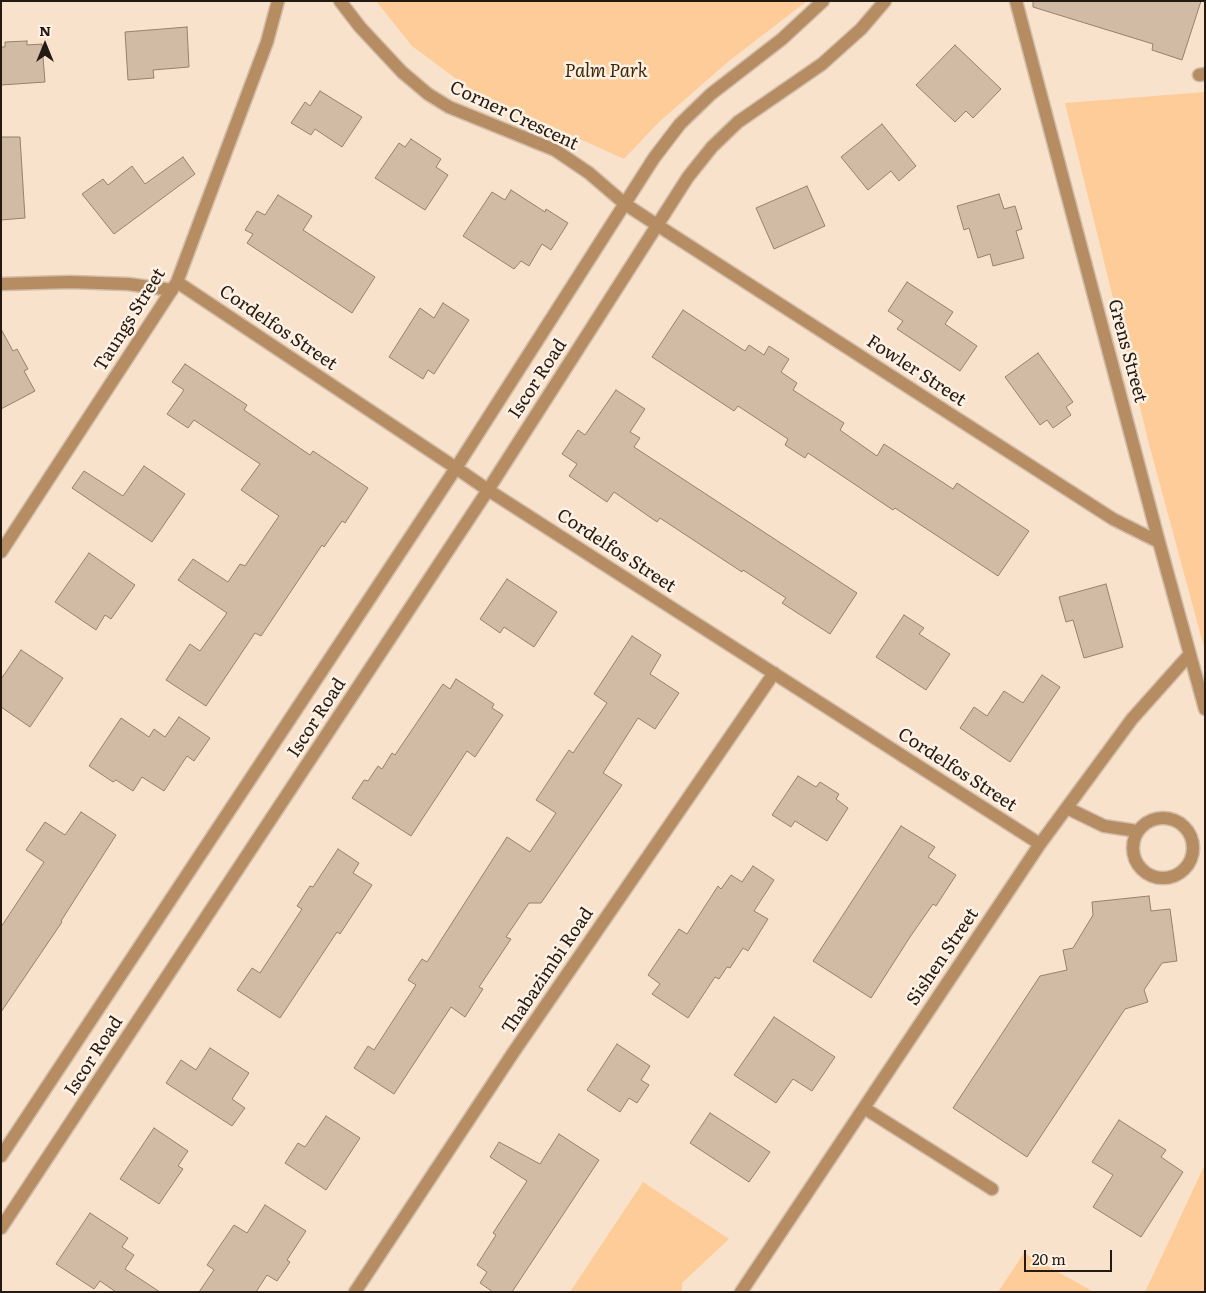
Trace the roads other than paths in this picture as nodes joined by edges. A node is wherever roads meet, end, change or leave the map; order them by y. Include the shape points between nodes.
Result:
1 (278, 1) edge
2 (340, 1) edge
3 (823, 1) edge
4 (885, 1) edge
5 (1016, 1) edge
6 (625, 204) junction
7 (657, 225) junction
8 (1, 284) edge
9 (174, 286) junction
10 (456, 468) junction
11 (488, 490) junction
12 (1159, 542) junction
13 (1, 552) edge
14 (1190, 654) junction
15 (774, 673) junction
16 (1205, 709) edge
17 (1067, 808) junction
18 (1138, 832) junction
19 (1040, 844) junction
20 (864, 1108) junction
21 (1, 1156) edge
22 (992, 1188) dead end
23 (1, 1228) edge
24 (355, 1292) edge
25 (741, 1292) edge

1 - 9 street, Taungs Street via 267,42
2 - 6 street, Corner Crescent via 402,72 428,94 449,107 554,150 589,173
3 - 6 street via 782,39 711,94 680,124
4 - 7 street via 861,29 822,64 738,122 712,147
5 - 12 street, Grens Street
6 - 7 street, Corner Crescent
6 - 10 street, Iscor Road
7 - 11 street, Iscor Road
7 - 12 street, Fowler Street via 1113,519
8 - 9 street, Cordelfos Street via 70,282
9 - 10 street, Cordelfos Street
9 - 13 street, Taungs Street
10 - 11 street, Cordelfos Street
10 - 21 street, Iscor Road
11 - 15 street, Cordelfos Street
11 - 23 street, Iscor Road
12 - 14 street, Grens Street
14 - 16 street, Grens Street
14 - 17 street, Sishen Street via 1132,719
15 - 19 street, Cordelfos Street
15 - 24 street, Thabazimbi Road via 513,1054
17 - 18 street via 1104,826
17 - 19 street, Sishen Street
18 - 18 street via 1147,822 1160,818 1174,819 1192,838 1193,851 1188,864 1179,874 1166,878 1153,876 1141,869 1134,857 1133,844
19 - 20 street, Sishen Street
20 - 22 street
20 - 25 street, Sishen Street

